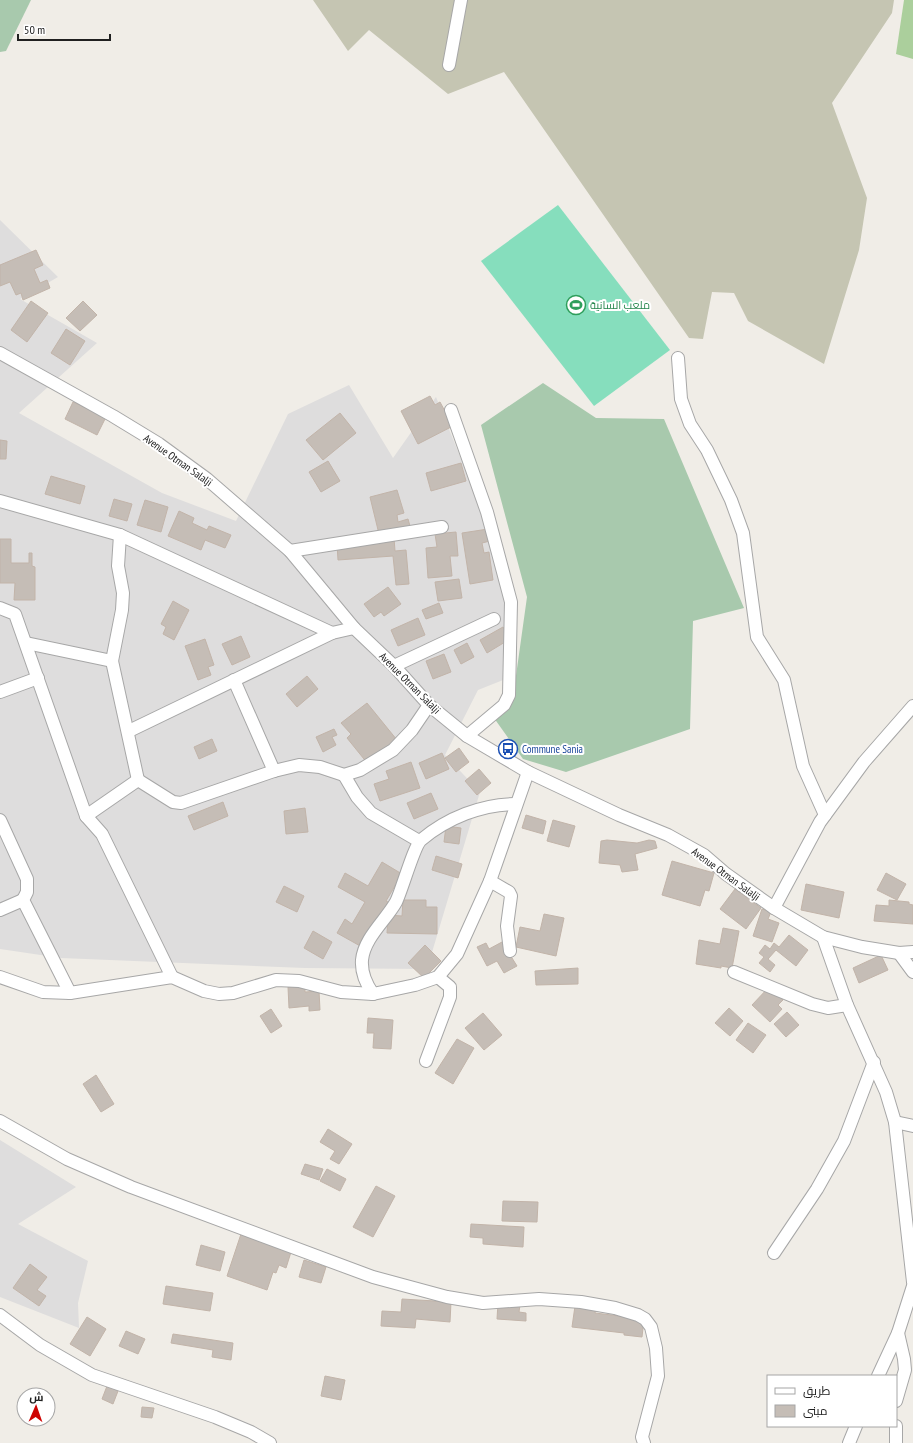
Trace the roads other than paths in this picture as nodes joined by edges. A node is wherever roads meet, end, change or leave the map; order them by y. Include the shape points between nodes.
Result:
1 (461, 0) edge
2 (449, 65) dead end
3 (0, 353) edge
4 (678, 358) dead end
5 (451, 410) dead end
6 (0, 501) edge
7 (442, 527) dead end
8 (120, 535) junction
9 (290, 551) junction
10 (0, 608) edge
11 (494, 619) dead end
12 (354, 628) junction
13 (332, 633) junction
14 (26, 643) junction
15 (112, 662) junction
16 (394, 666) junction
17 (38, 678) junction
18 (234, 680) junction
19 (0, 692) edge
20 (429, 705) junction
21 (913, 706) edge
22 (129, 731) junction
23 (467, 736) junction
24 (274, 771) junction
25 (528, 772) junction
26 (344, 775) junction
27 (138, 780) junction
28 (516, 804) junction
29 (86, 816) junction
30 (825, 816) junction
31 (0, 820) edge
32 (420, 841) junction
33 (490, 881) junction
34 (23, 900) junction
35 (774, 908) junction
36 (0, 910) edge
37 (823, 937) junction
38 (510, 951) dead end
39 (899, 952) junction
40 (913, 952) edge
41 (734, 972) dead end
42 (913, 972) edge
43 (0, 977) edge
44 (172, 977) junction
45 (438, 977) junction
46 (70, 993) junction
47 (373, 994) junction
48 (847, 1005) junction
49 (426, 1061) dead end
50 (874, 1062) junction
51 (0, 1121) edge
52 (895, 1122) junction
53 (913, 1126) edge
54 (774, 1253) dead end
55 (913, 1282) edge
56 (913, 1286) edge
57 (0, 1315) edge
58 (898, 1333) junction
59 (878, 1375) edge
60 (897, 1398) edge
61 (856, 1427) edge
62 (896, 1427) edge
63 (270, 1443) edge
64 (644, 1443) edge
65 (849, 1443) edge
66 (896, 1443) edge

1 - 2 street
3 - 9 street, Avenue Otman Salalji via 159,444 207,479
4 - 30 street via 681,400 690,424 731,500 743,533 757,637 784,680 802,766
5 - 23 street via 487,512 511,602 509,695 504,705
6 - 8 street
7 - 9 street
8 - 13 street
8 - 15 street via 118,566 123,599
9 - 12 street, Avenue Otman Salalji
10 - 14 street via 15,614
11 - 16 street
12 - 13 street
12 - 16 street, Avenue Otman Salalji
13 - 18 street
14 - 15 street
14 - 17 street
15 - 22 street
16 - 20 street, Avenue Otman Salalji
17 - 19 street
17 - 29 street
18 - 22 street
18 - 24 street
20 - 23 street, Avenue Otman Salalji
20 - 26 street via 412,730 393,750 360,770
21 - 30 street via 864,762
22 - 27 street
23 - 25 street, Avenue Otman Salalji
24 - 26 street via 299,765 320,767
24 - 27 street via 181,803 173,802
25 - 28 street
25 - 35 street, Avenue Otman Salalji via 668,835 704,855
26 - 32 street via 357,797 371,813
27 - 29 street
28 - 32 street via 496,805 455,818
28 - 33 street
29 - 44 street via 102,834
30 - 35 street
31 - 34 street via 28,879 27,892
32 - 47 street via 396,902 365,947 362,960 365,982
33 - 38 street via 509,892 511,896 507,926
33 - 45 street via 457,954
34 - 36 street
34 - 46 street
35 - 37 street, Avenue Otman Salalji
37 - 39 street, Avenue Otman Salalji via 862,947
37 - 48 street
39 - 40 street, Avenue Otman Salalji
39 - 42 street
41 - 48 street via 812,1004 828,1008
43 - 46 street via 43,992
44 - 46 street
44 - 47 street via 204,991 219,994 233,993 276,980 299,981 341,992
45 - 47 street
45 - 49 street via 450,987 450,997
48 - 50 street
50 - 52 street
50 - 54 street via 844,1141 817,1190
51 - 64 street via 67,1158 131,1188 373,1277 446,1297 483,1303 539,1299 581,1302 638,1315 651,1327 658,1376 642,1437
52 - 53 street
52 - 55 street
56 - 58 street
57 - 63 street via 40,1345 92,1375 215,1417
58 - 59 street
58 - 60 street via 905,1370
61 - 65 street
62 - 66 street

